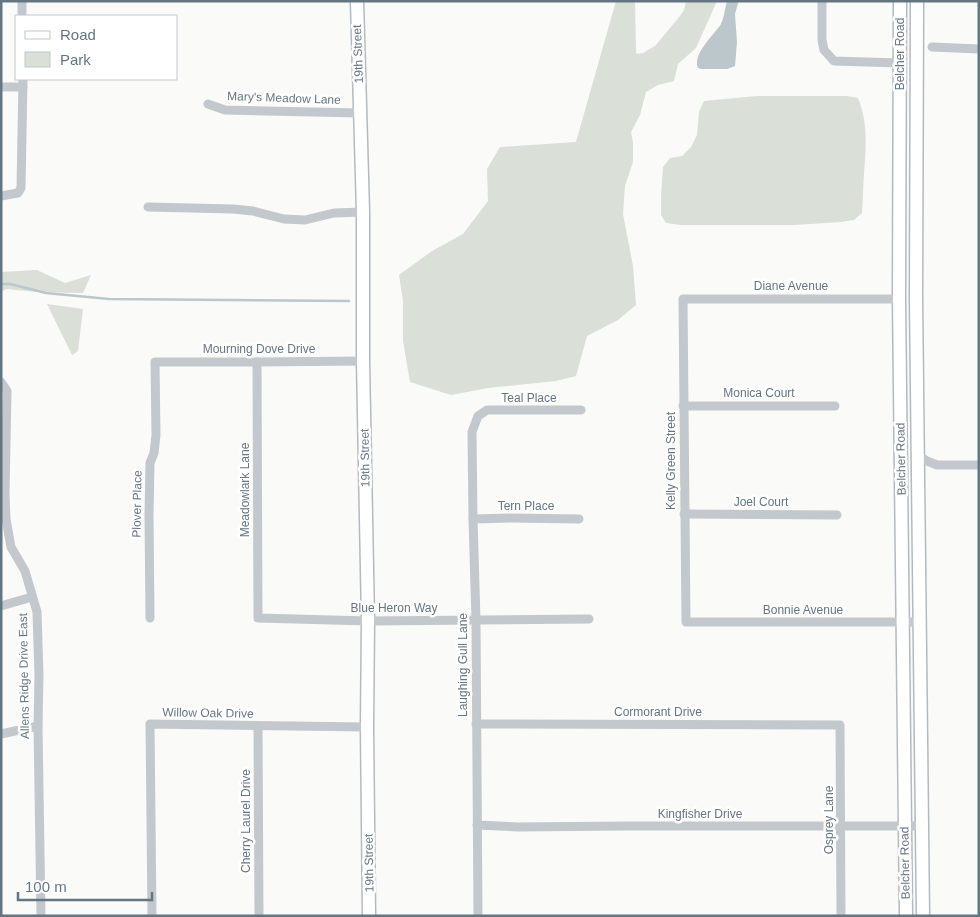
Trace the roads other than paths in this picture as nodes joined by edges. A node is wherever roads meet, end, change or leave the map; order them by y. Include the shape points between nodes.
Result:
1 (22, 1) edge
2 (357, 1) edge
3 (822, 1) edge
4 (900, 1) edge
5 (917, 1) edge
6 (22, 15) edge
7 (932, 47) dead end
8 (979, 49) edge
9 (900, 62) junction
10 (23, 83) edge
11 (1, 87) edge
12 (208, 104) dead end
13 (360, 113) junction
14 (1, 196) edge
15 (148, 207) dead end
16 (363, 212) junction
17 (682, 299) joint
18 (899, 299) junction
19 (363, 361) junction
20 (155, 362) joint
21 (257, 362) junction
22 (1, 382) edge
23 (683, 406) junction
24 (836, 406) dead end
25 (581, 410) dead end
26 (478, 416) joint
27 (918, 455) junction
28 (979, 465) edge
29 (3, 494) edge
30 (684, 514) junction
31 (838, 515) dead end
32 (473, 519) junction
33 (579, 519) dead end
34 (32, 597) junction
35 (1, 606) edge
36 (150, 618) dead end
37 (258, 618) joint
38 (589, 619) dead end
39 (368, 621) junction
40 (476, 621) junction
41 (686, 622) joint
42 (903, 622) junction
43 (920, 622) junction
44 (476, 724) junction
45 (840, 725) joint
46 (38, 726) junction
47 (258, 726) junction
48 (366, 728) junction
49 (1, 734) edge
50 (477, 825) junction
51 (842, 826) junction
52 (905, 826) junction
53 (922, 826) junction
54 (41, 916) edge
55 (152, 916) edge
56 (259, 916) edge
57 (369, 916) edge
58 (478, 916) edge
59 (841, 916) edge
60 (906, 916) edge
61 (923, 916) edge

1 - 6 street
2 - 13 main road, 19th Street
3 - 9 street via 823,45 834,62
4 - 9 main road, Belcher Road
5 - 27 main road, Belcher Road
7 - 8 street
9 - 18 main road, Belcher Road
10 - 11 street
10 - 14 street via 21,188 18,194
12 - 13 street, Mary's Meadow Lane via 225,110
13 - 16 main road, 19th Street
15 - 16 street via 233,209 305,220 334,213
16 - 19 main road, 19th Street
17 - 18 street, Diane Avenue
17 - 23 street, Kelly Green Street
18 - 42 main road, Belcher Road
19 - 21 street, Mourning Dove Drive
19 - 39 main road, 19th Street
20 - 21 street, Mourning Dove Drive
20 - 36 street, Plover Place via 156,435 150,463
21 - 37 street, Meadowlark Lane
22 - 29 street, Allens Ridge Drive East via 7,391
23 - 24 street, Monica Court
23 - 30 street, Kelly Green Street
25 - 26 street, Teal Place via 487,410
26 - 32 street, Laughing Gull Lane via 472,432
27 - 28 street via 938,465
27 - 43 main road, Belcher Road
29 - 34 street, Allens Ridge Drive East via 11,547 25,571
30 - 31 street, Joel Court
30 - 41 street, Kelly Green Street
32 - 33 street, Tern Place
32 - 40 street, Laughing Gull Lane
34 - 35 street
34 - 46 street, Allens Ridge Drive East via 37,612
37 - 39 street, Blue Heron Way
38 - 40 street, Blue Heron Way
39 - 40 street, Blue Heron Way
39 - 48 main road, 19th Street
40 - 44 street, Laughing Gull Lane
41 - 42 street, Bonnie Avenue
42 - 43 street, Bonnie Avenue
42 - 52 main road, Belcher Road
43 - 53 main road, Belcher Road
44 - 45 street, Cormorant Drive
44 - 50 street, Laughing Gull Lane
45 - 51 street, Osprey Lane
46 - 49 street
46 - 54 street, Allens Ridge Drive East
47 - 48 street, Willow Oak Drive
47 - 55 street, Willow Oak Drive via 150,724
47 - 56 street, Cherry Laurel Drive
48 - 57 main road, 19th Street
50 - 51 street, Kingfisher Drive
50 - 58 street, Laughing Gull Lane
51 - 52 street, Kingfisher Drive
51 - 59 street, Osprey Lane
52 - 53 street, Kingfisher Drive
52 - 60 main road, Belcher Road
53 - 61 main road, Belcher Road

